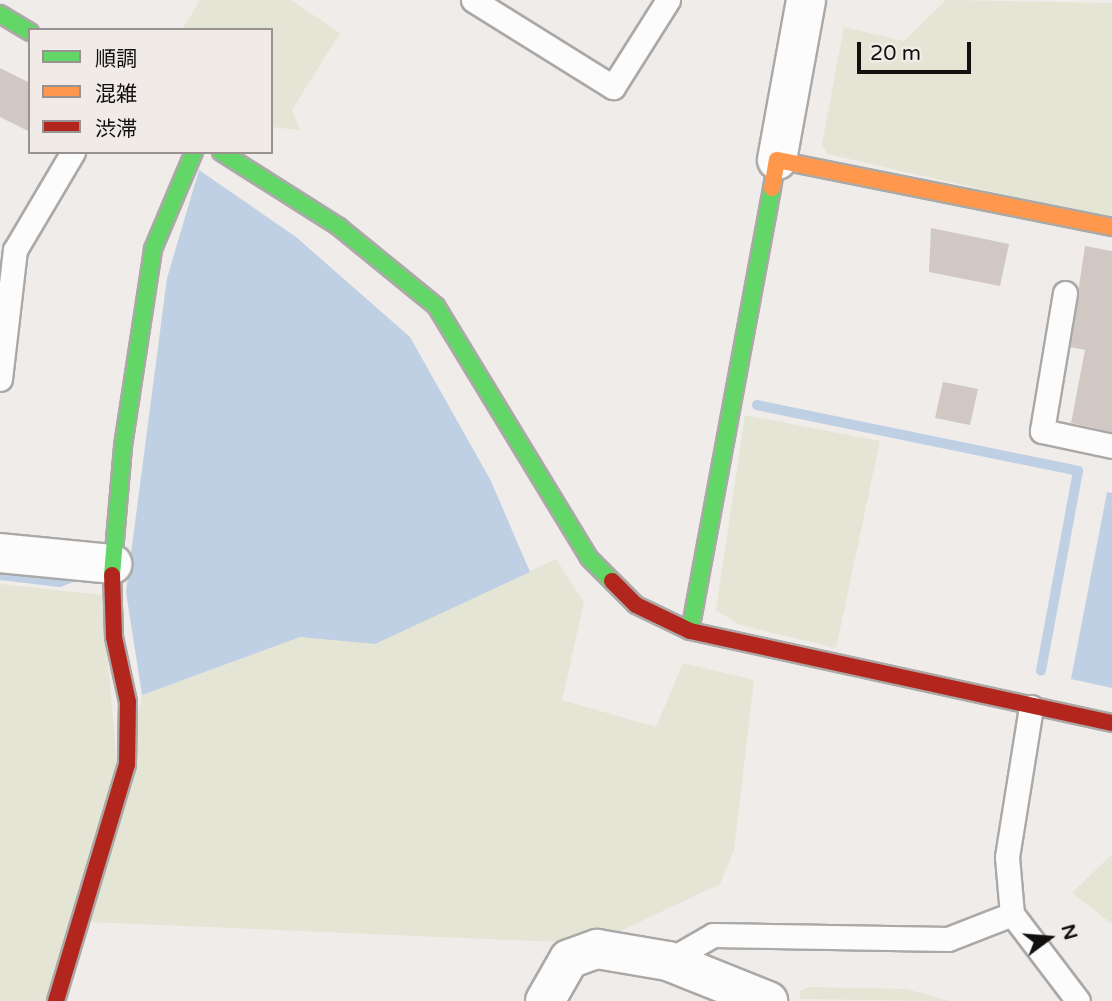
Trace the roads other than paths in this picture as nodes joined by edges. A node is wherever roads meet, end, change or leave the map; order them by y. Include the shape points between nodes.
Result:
1 (473, 0) edge
2 (668, 0) edge
3 (806, 0) edge
4 (0, 14) edge
5 (28, 31) edge
6 (72, 154) edge
7 (193, 154) edge
8 (224, 154) edge
9 (777, 160) junction
10 (1112, 227) edge
11 (1065, 293) dead end
12 (0, 379) edge
13 (1112, 446) edge
14 (0, 554) edge
15 (112, 564) junction
16 (690, 631) junction
17 (1031, 707) junction
18 (1112, 723) edge
19 (1012, 914) junction
20 (668, 961) junction
21 (56, 1001) edge
22 (545, 1001) edge
23 (768, 1001) edge
24 (1078, 1001) edge

1 - 2 lane via 613,87
3 - 9 street
4 - 5 street
6 - 12 lane via 15,250
7 - 15 street via 151,262
8 - 16 street via 339,227 436,306 596,567 636,605
9 - 10 street
9 - 16 street
11 - 13 lane via 1042,431
14 - 15 street
15 - 21 street via 114,638 128,702 127,764
16 - 17 street
17 - 18 street
17 - 19 lane via 1007,857
19 - 20 lane via 948,939 713,936
19 - 24 lane
20 - 22 street via 597,949 569,960
20 - 23 street

